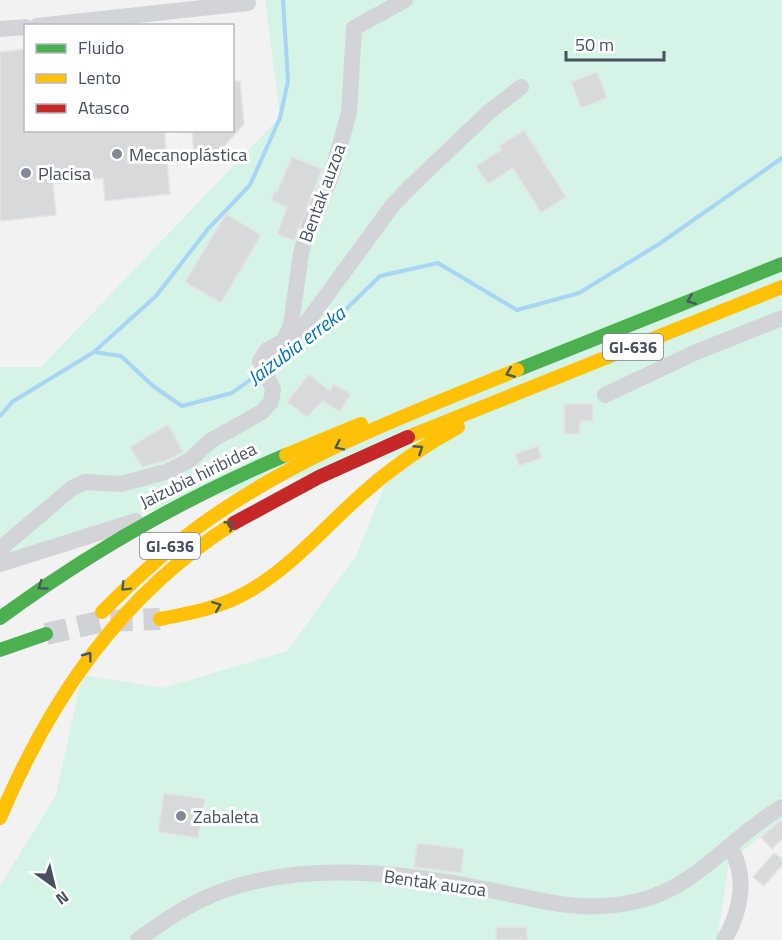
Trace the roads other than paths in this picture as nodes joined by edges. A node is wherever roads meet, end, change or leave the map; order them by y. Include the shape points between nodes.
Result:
1 (405, 0) edge
2 (248, 3) dead end
3 (56, 24) edge
4 (24, 27) edge
5 (0, 29) edge
6 (521, 87) dead end
7 (782, 264) edge
8 (782, 287) edge
9 (782, 318) edge
10 (283, 343) junction
11 (605, 395) dead end
12 (431, 405) junction
13 (483, 407) junction
14 (157, 514) junction
15 (0, 549) edge
16 (0, 564) edge
17 (0, 618) edge
18 (95, 620) dead end
19 (160, 620) tunnel mouth
20 (46, 634) tunnel mouth
21 (0, 650) edge
22 (782, 807) edge
23 (0, 818) edge
24 (730, 848) junction
25 (138, 940) edge
26 (724, 940) edge

1 - 10 street, Bentak auzoa via 354,28 349,113 330,180 301,253 291,325
2 - 3 street
4 - 5 street
6 - 10 street via 490,111 392,206 299,333
7 -> 12 main road, GI-636
8 - 13 main road, GI-636
9 - 11 street via 694,353
10 - 15 street via 267,350 260,361 273,389 271,402 262,412 210,441 190,460 142,480 121,484 85,482 72,488
12 - 14 main road, Jaizubia hiribidea via 406,406 284,454
12 -> 18 main road, GI-636 via 298,466 224,508 147,566
19 -> 13 main road via 209,610 260,586 305,550 396,465 462,425
23 -> 13 main road, GI-636 via 28,751 76,672 115,624 174,566 232,523 286,493
14 - 16 street
14 -> 17 main road, Jaizubia hiribidea via 62,572
20 - 21 main road
22 - 24 street, Bentak auzoa
24 - 25 street, Bentak auzoa via 670,888 641,901 607,906 571,908 491,890 375,874 271,878 224,891 176,914
24 - 26 street via 740,863 739,907

